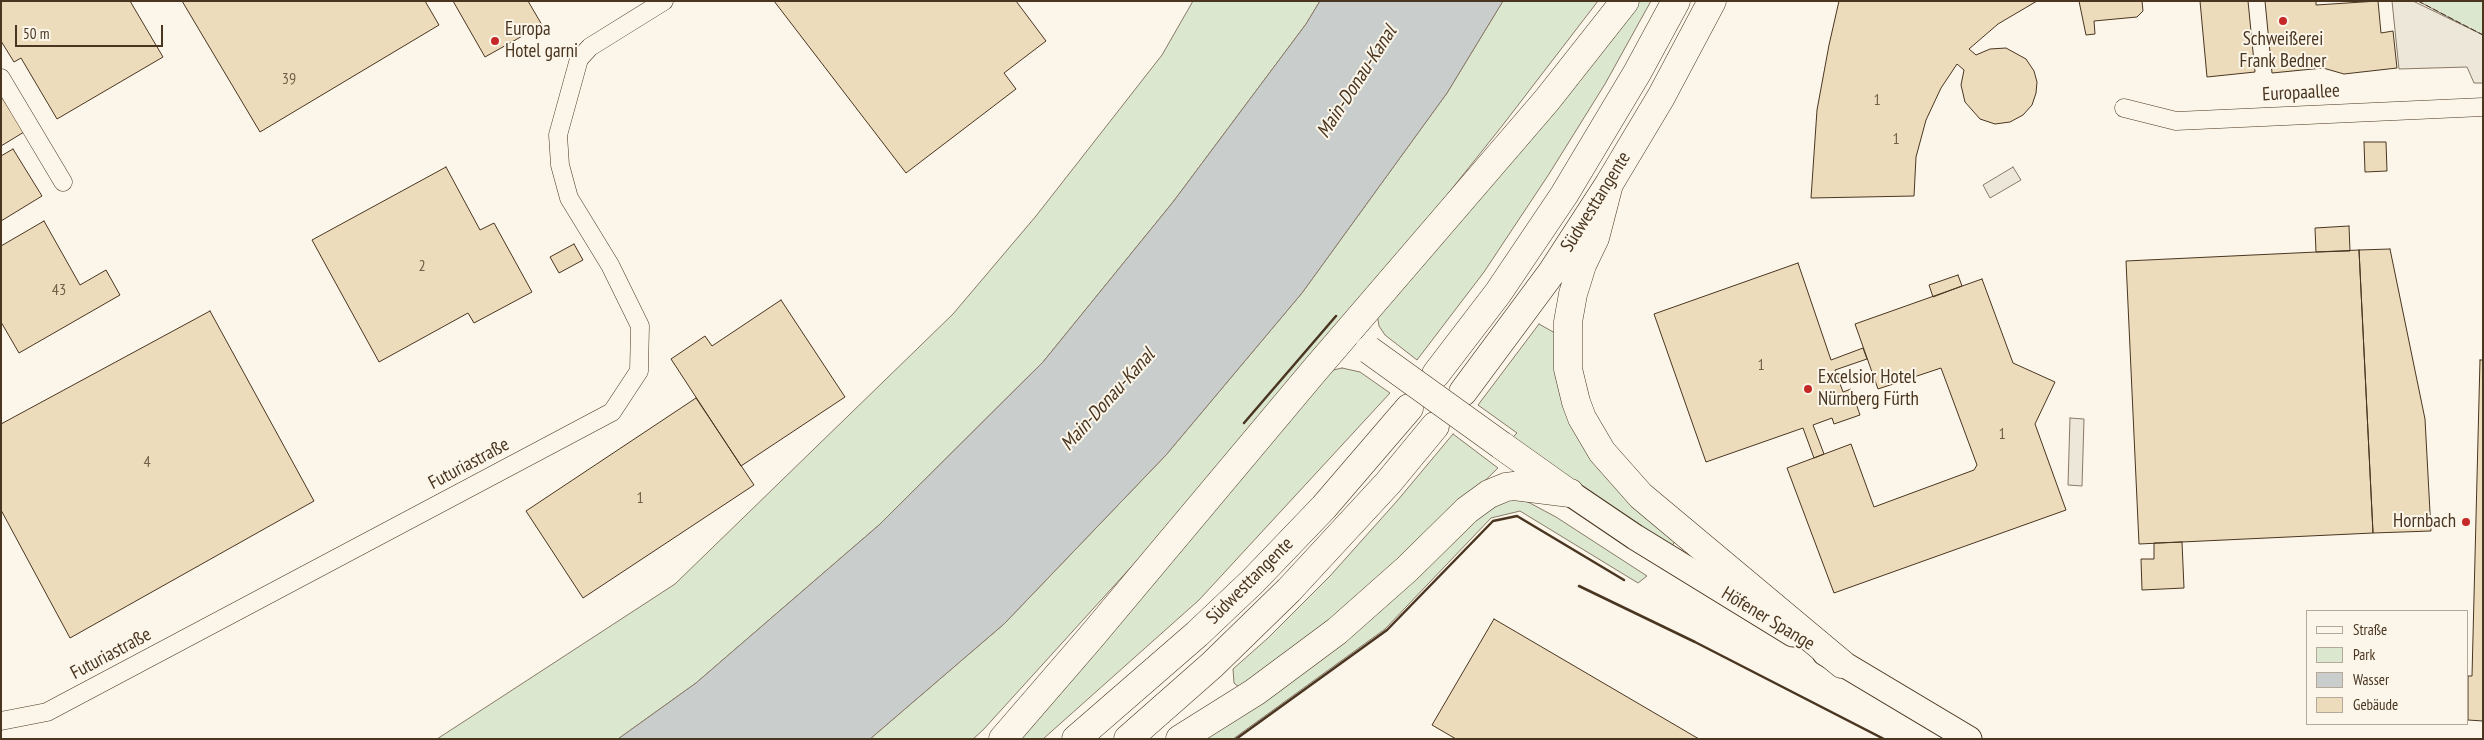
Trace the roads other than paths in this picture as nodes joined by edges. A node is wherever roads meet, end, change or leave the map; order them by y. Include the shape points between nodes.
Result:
1 (664, 1) edge
2 (1624, 1) edge
3 (1676, 1) edge
4 (1712, 1) edge
5 (1, 78) edge
6 (2483, 107) edge
7 (2124, 108) dead end
8 (63, 182) dead end
9 (1609, 184) junction
10 (1346, 333) junction
11 (1436, 374) dead end
12 (1463, 392) dead end
13 (1409, 408) dead end
14 (1435, 426) dead end
15 (1570, 493) junction
16 (1842, 664) junction
17 (1, 721) edge
18 (1003, 739) edge
19 (1076, 739) edge
20 (1128, 739) edge
21 (1180, 739) edge
22 (1969, 739) edge

1 - 17 street, Futuriastraße via 590,46 579,59 558,134 560,166 569,198 610,265 640,326 639,371 612,412 47,712
2 - 10 highway via 1548,100
3 - 11 highway, Südwesttangente via 1564,195 1498,293
4 - 9 highway, Südwesttangente via 1661,98
5 - 8 street
6 - 7 street, Europaallee via 2176,121
9 - 12 highway, Südwesttangente via 1552,272
9 - 16 highway via 1595,238 1573,294 1568,322 1568,369 1582,418 1602,452 1641,496
10 - 15 highway, bridge
10 - 18 highway
13 - 19 highway, Südwesttangente via 1324,507 1253,581
14 - 20 highway, Südwesttangente via 1388,483 1289,590 1212,665
15 - 16 main road, Höfener Spange via 1658,552
15 - 21 highway via 1514,486 1489,494 1467,510 1337,631 1262,687
16 - 22 main road, Höfener Spange

